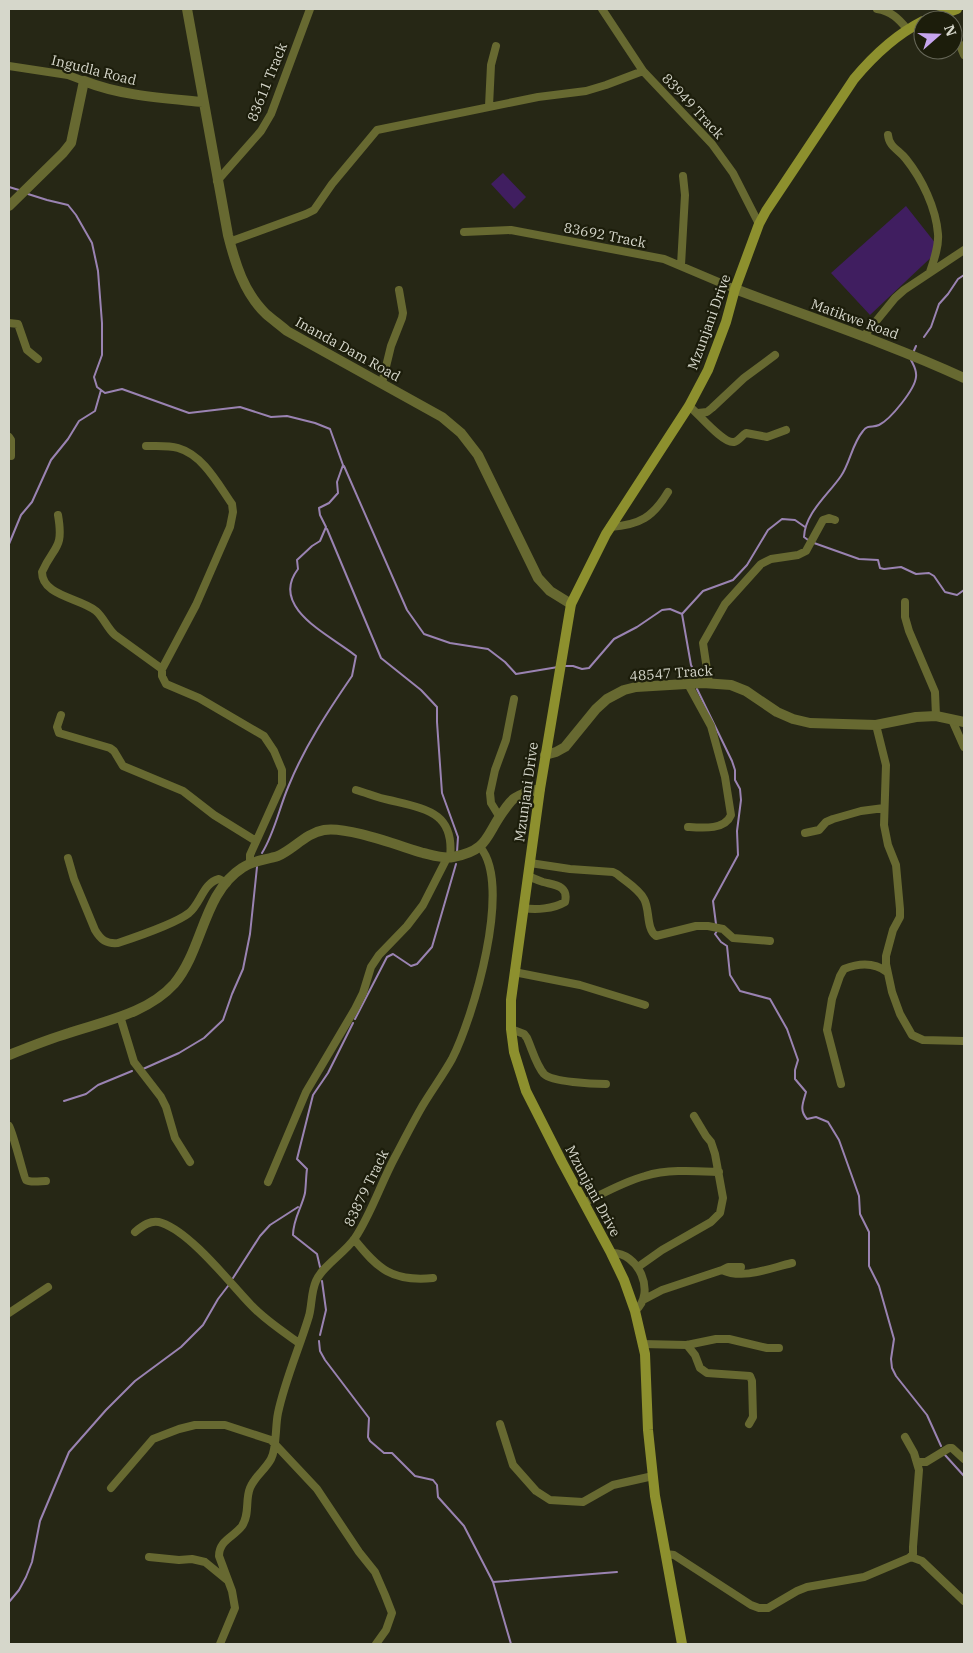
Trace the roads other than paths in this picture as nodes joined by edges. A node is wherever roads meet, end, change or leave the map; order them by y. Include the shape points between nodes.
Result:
1 (187, 9) edge
2 (310, 9) edge
3 (602, 9) edge
4 (878, 9) edge
5 (889, 11) edge
6 (913, 26) edge
7 (907, 29) junction
8 (496, 46) dead end
9 (9, 66) edge
10 (643, 71) junction
11 (84, 81) junction
12 (203, 102) junction
13 (489, 106) junction
14 (888, 135) dead end
15 (683, 176) dead end
16 (217, 181) junction
17 (9, 206) edge
18 (759, 224) junction
19 (464, 232) dead end
20 (229, 242) junction
21 (964, 250) edge
22 (681, 265) junction
23 (930, 272) junction
24 (735, 289) junction
25 (399, 290) dead end
26 (9, 323) edge
27 (864, 336) junction
28 (775, 355) dead end
29 (38, 359) dead end
30 (964, 378) edge
31 (382, 383) junction
32 (689, 406) junction
33 (698, 413) junction
34 (786, 430) dead end
35 (9, 437) edge
36 (146, 446) dead end
37 (10, 456) dead end
38 (668, 492) dead end
39 (58, 515) dead end
40 (835, 520) dead end
41 (610, 527) junction
42 (905, 602) dead end
43 (571, 604) junction
44 (162, 669) junction
45 (709, 683) junction
46 (688, 684) junction
47 (514, 699) dead end
48 (61, 715) dead end
49 (936, 716) junction
50 (952, 720) junction
51 (964, 722) edge
52 (876, 725) junction
53 (964, 747) edge
54 (545, 755) junction
55 (540, 789) junction
56 (356, 790) dead end
57 (884, 808) junction
58 (500, 816) junction
59 (688, 827) dead end
60 (805, 833) dead end
61 (256, 841) junction
62 (480, 847) junction
63 (68, 858) dead end
64 (449, 858) junction
65 (250, 863) junction
66 (530, 863) junction
67 (528, 876) junction
68 (227, 882) junction
69 (523, 908) junction
70 (770, 941) dead end
71 (514, 972) junction
72 (887, 972) junction
73 (645, 1005) dead end
74 (120, 1016) junction
75 (511, 1028) junction
76 (964, 1041) edge
77 (9, 1054) edge
78 (606, 1084) dead end
79 (841, 1084) dead end
80 (694, 1116) dead end
81 (9, 1126) edge
82 (190, 1162) dead end
83 (719, 1172) junction
84 (46, 1181) dead end
85 (268, 1182) dead end
86 (584, 1203) junction
87 (134, 1232) dead end
88 (354, 1239) junction
89 (611, 1254) junction
90 (792, 1263) dead end
91 (638, 1267) junction
92 (741, 1267) dead end
93 (722, 1270) junction
94 (433, 1278) dead end
95 (48, 1287) dead end
96 (643, 1300) junction
97 (635, 1311) junction
98 (9, 1313) edge
99 (299, 1342) junction
100 (642, 1344) junction
101 (687, 1345) junction
102 (779, 1348) dead end
103 (500, 1424) dead end
104 (749, 1424) dead end
105 (905, 1437) dead end
106 (274, 1444) junction
107 (964, 1459) edge
108 (918, 1462) junction
109 (653, 1476) junction
110 (111, 1488) dead end
111 (666, 1554) junction
112 (911, 1556) junction
113 (150, 1557) dead end
114 (229, 1581) junction
115 (964, 1601) edge
116 (220, 1644) edge
117 (376, 1644) edge
118 (682, 1644) edge

1 - 12 street, Inanda Dam Road
2 - 16 street, 83611 Track via 271,114 261,131
3 - 10 street, 83949 Track
4 - 5 street
5 - 7 street
6 - 7 main road, Mzunjani Drive
7 - 18 main road, Mzunjani Drive via 869,61 854,79
8 - 13 street via 491,66
9 - 11 street, Ingudla Road via 68,75
10 - 13 street via 586,91
10 - 18 street, 83949 Track via 712,144 733,174
11 - 12 street, Ingudla Road via 109,90 143,96
11 - 17 street via 71,143
12 - 16 street, Inanda Dam Road
13 - 20 street via 377,130 314,210
14 - 23 street via 892,146 917,175 933,211 938,244
15 - 22 street
16 - 20 street, Inanda Dam Road
18 - 24 main road, Mzunjani Drive
19 - 22 street, 83692 Track via 511,230
20 - 31 street, Inanda Dam Road via 246,288 265,313 287,331
21 - 23 street
22 - 24 street, 83692 Track
23 - 27 street via 895,298
24 - 27 street, Matikwe Road
24 - 32 main road, Mzunjani Drive via 717,348
25 - 31 street via 403,313 392,340
26 - 29 street via 18,324 27,350
27 - 30 street, Matikwe Road
28 - 33 street via 707,412
31 - 43 street, Inanda Dam Road via 442,418 461,433 478,455 538,578 550,591
32 - 33 street
32 - 41 main road, Mzunjani Drive
33 - 34 street via 729,442 738,441 746,433 767,437
35 - 37 street
36 - 44 street via 179,448 198,457 232,504 233,512 230,527 196,606
38 - 41 street via 658,508 645,519
39 - 44 street via 60,542 42,572 45,584 94,610 110,631
40 - 45 street via 823,520 808,548 801,554 777,557 761,564 725,604 703,643
41 - 43 main road, Mzunjani Drive
42 - 49 street via 909,631 935,692
43 - 54 main road, Mzunjani Drive
44 - 61 street via 166,684 211,704 264,736 270,744 283,778
45 - 46 street, 48547 Track
45 - 52 street, 48547 Track via 731,685 777,712 810,723
46 - 54 street, 48547 Track via 636,687 614,695 596,709 565,747
46 - 59 street via 711,726 732,814 723,825
47 - 58 street via 490,793 491,803
48 - 61 street via 58,733 110,748 123,766 183,791
49 - 50 street, 48547 Track
49 - 52 street, 48547 Track
50 - 51 street, 48547 Track
50 - 53 street
52 - 57 street via 886,765
54 - 55 main road, Mzunjani Drive
55 - 58 street via 515,798
55 - 66 main road, Mzunjani Drive
56 - 64 street via 438,816 450,834
57 - 60 street via 833,819 819,830
57 - 72 street via 885,834 896,865 900,914 886,956
58 - 62 street
61 - 65 street
62 - 64 street
62 - 88 street, 83879 Track via 490,870 492,911 485,963 474,1000 453,1057 422,1107
63 - 68 street via 95,930 107,943 118,944 180,918 191,910 214,880
64 - 65 street via 341,830 330,830 314,833 278,856
64 - 85 street via 423,905 371,967 355,1009 306,1092
65 - 68 street
66 - 67 main road, Mzunjani Drive
66 - 70 street via 617,874 643,896 652,932 656,936 708,926 723,929 732,938
67 - 69 main road, Mzunjani Drive
67 - 69 street via 560,885 566,898 558,905 537,910
68 - 74 street via 175,983 158,998
69 - 71 main road, Mzunjani Drive
71 - 73 street via 580,985
71 - 75 main road, Mzunjani Drive
72 - 76 street via 895,1003 912,1035 923,1040
72 - 79 street via 862,964 844,969 840,976 832,999 827,1033
74 - 77 street
74 - 82 street via 134,1062 161,1097 175,1138
75 - 78 street via 524,1034 541,1070 548,1077 581,1084
75 - 86 main road, Mzunjani Drive via 517,1065 526,1091
80 - 83 street via 711,1142
81 - 84 street via 24,1177 29,1181
83 - 86 street via 692,1170 646,1175
83 - 91 street via 723,1205 717,1218
86 - 89 main road, Mzunjani Drive
87 - 99 street via 155,1222 174,1229 220,1270 260,1314
88 - 94 street via 384,1270 405,1278
88 - 99 street, 83879 Track via 317,1278 309,1316
89 - 91 street via 622,1255
89 - 97 main road, Mzunjani Drive
90 - 93 street via 743,1275
91 - 96 street via 644,1280
92 - 93 street
93 - 96 street via 662,1290
95 - 98 street
96 - 97 street
97 - 100 main road, Mzunjani Drive
99 - 106 street, 83879 Track via 280,1406
100 - 101 street
100 - 109 main road, Mzunjani Drive
101 - 102 street via 729,1339
101 - 104 street via 700,1368 707,1373 750,1376 753,1417
103 - 109 street via 514,1465 536,1491 550,1500 583,1502 613,1484
105 - 108 street
106 - 110 street via 264,1437 225,1425 196,1425 179,1429 153,1440
106 - 114 street, 83879 Track via 271,1459 249,1489 247,1511 241,1527 219,1551
106 - 117 street via 317,1489 375,1572 392,1613
107 - 108 street via 949,1448 926,1462
108 - 112 street
109 - 111 main road, Mzunjani Drive
111 - 112 street via 676,1556 750,1605 765,1608 807,1587 864,1577
111 - 118 main road, Mzunjani Drive
112 - 115 street via 922,1561
113 - 114 street via 205,1562
114 - 116 street via 235,1608

